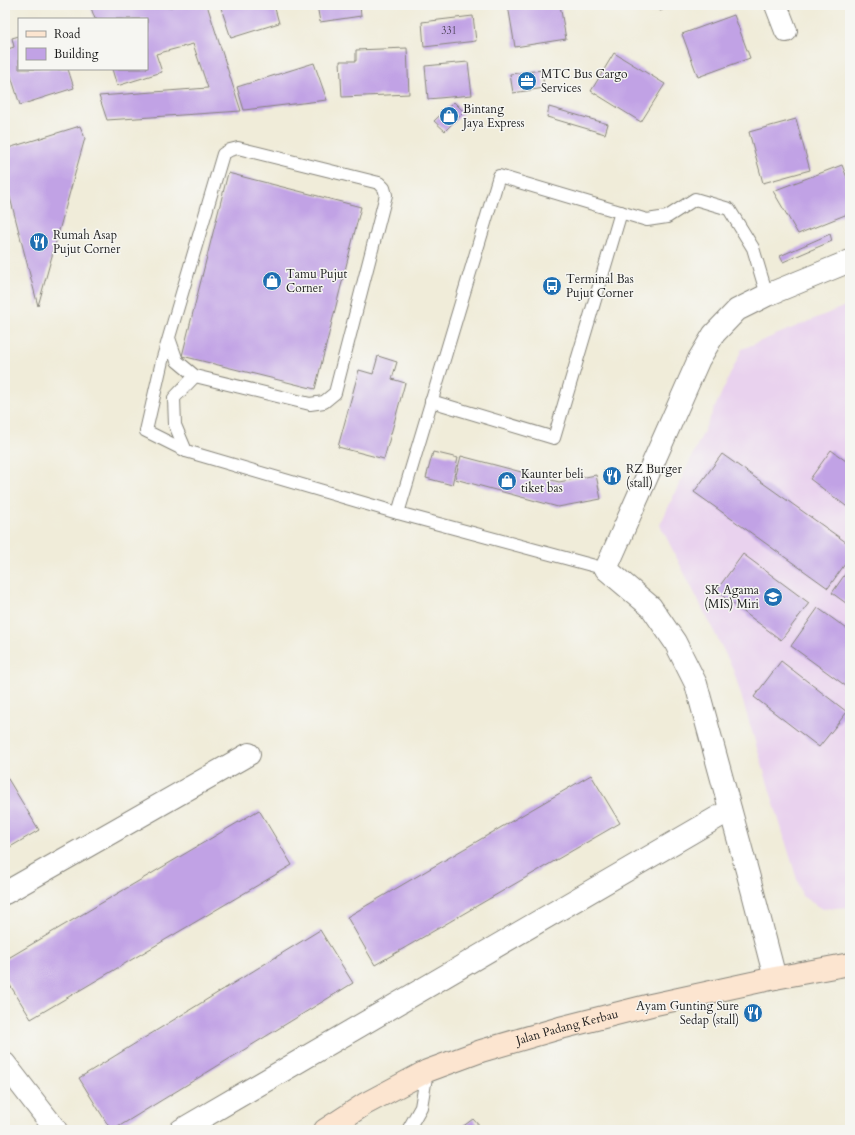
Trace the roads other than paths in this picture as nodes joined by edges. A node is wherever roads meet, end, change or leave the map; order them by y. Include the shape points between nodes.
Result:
1 (776, 5) edge
2 (786, 31) dead end
3 (621, 212) junction
4 (850, 261) edge
5 (767, 295) junction
6 (169, 338) junction
7 (195, 376) junction
8 (431, 401) junction
9 (186, 451) junction
10 (398, 513) junction
11 (606, 569) junction
12 (250, 754) dead end
13 (730, 810) junction
14 (5, 893) edge
15 (850, 964) edge
16 (775, 978) junction
17 (5, 1064) edge
18 (426, 1071) junction
19 (56, 1130) edge
20 (181, 1130) edge
21 (325, 1130) edge
22 (408, 1130) edge

1 - 2 street
3 - 5 lane via 647,220 667,217 695,199 729,209 753,248
3 - 8 lane via 499,176
3 - 8 lane via 554,438
4 - 5 street
5 - 11 street via 737,310 714,334 699,359
6 - 7 lane via 177,361
6 - 7 lane via 224,154 238,148 379,183 384,188 386,195 335,393 324,402 310,404
6 - 9 lane via 146,430
7 - 9 lane via 174,398 175,425
8 - 10 lane
9 - 10 lane
10 - 11 lane
11 - 13 street via 651,607 675,642 696,684
12 - 14 street
13 - 16 street
13 - 20 street
15 - 16 street, Jalan Padang Kerbau
16 - 18 street, Jalan Padang Kerbau via 560,1028 481,1051
17 - 19 street
18 - 21 street, Jalan Padang Kerbau via 365,1104
18 - 22 lane via 421,1107

